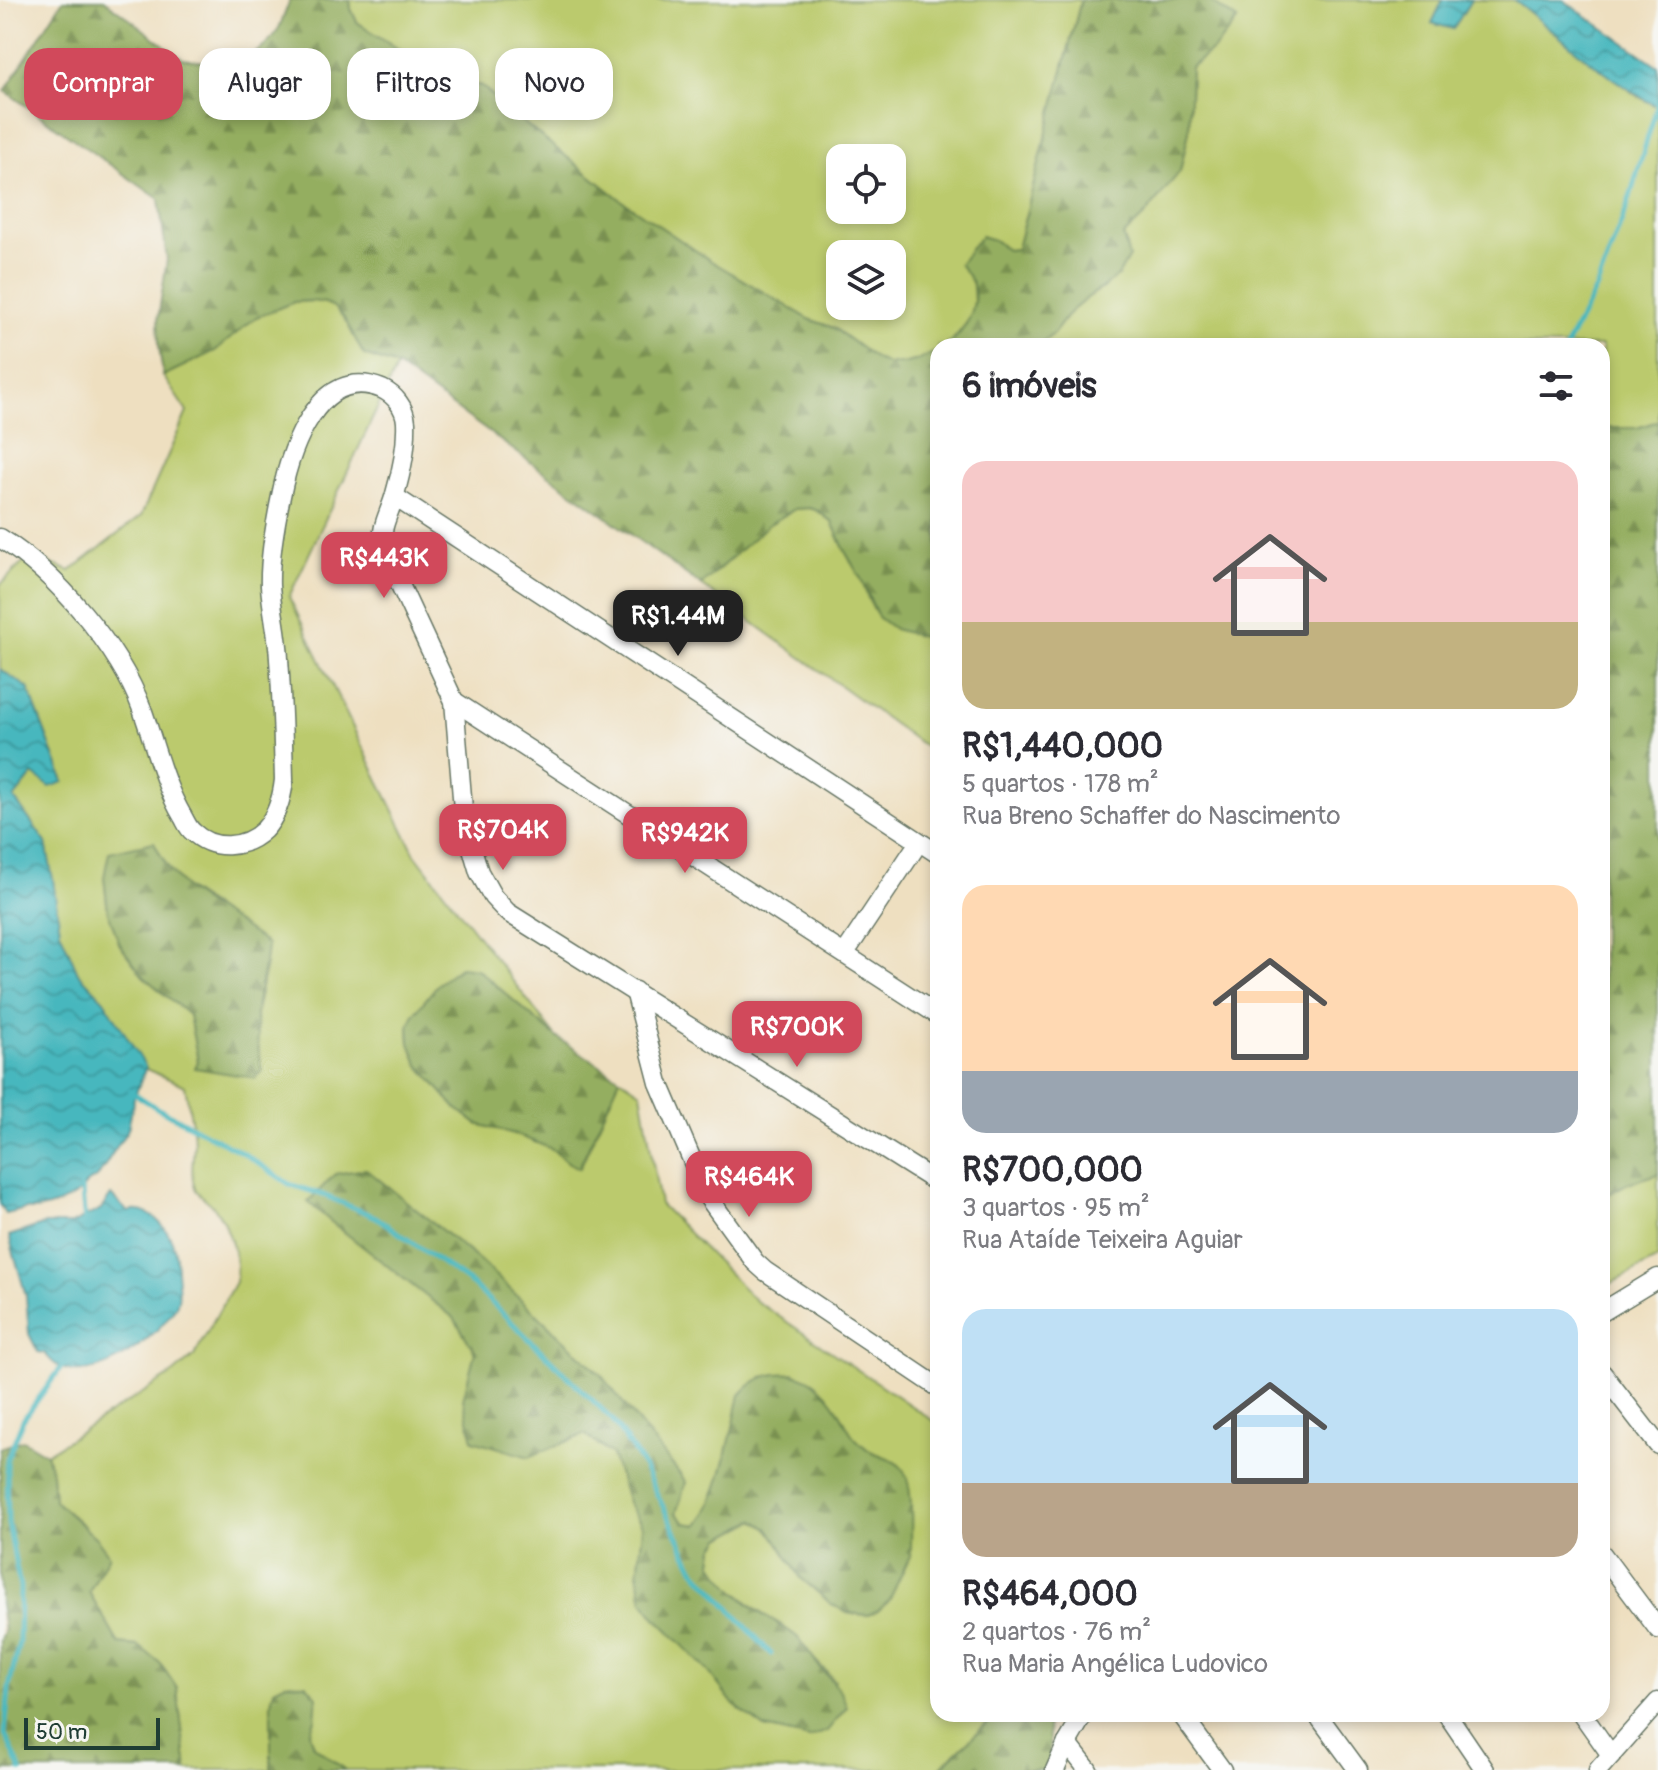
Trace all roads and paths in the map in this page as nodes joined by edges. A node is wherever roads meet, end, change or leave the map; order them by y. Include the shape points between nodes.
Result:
1 (395, 497) junction
2 (0, 538) edge
3 (454, 701) junction
4 (919, 842) junction
5 (930, 849) edge
6 (845, 953) junction
7 (635, 991) junction
8 (930, 1010) edge
9 (930, 1178) edge
10 (1658, 1278) edge
11 (1610, 1307) edge
12 (930, 1382) edge
13 (1610, 1383) edge
14 (1658, 1445) edge
15 (1610, 1565) edge
16 (1658, 1629) edge
17 (1658, 1702) edge
18 (1079, 1722) edge
19 (1187, 1722) edge
20 (1323, 1722) edge
21 (1452, 1722) edge
22 (1588, 1722) edge
23 (1067, 1743) junction
24 (1611, 1755) junction
25 (1055, 1770) edge
26 (1088, 1770) edge
27 (1222, 1770) edge
28 (1358, 1770) edge
29 (1485, 1770) edge
30 (1598, 1770) edge

1 - 2 street via 406,418 388,392 369,384 350,385 324,400 308,418 291,453 274,535 270,584 281,685 282,798 265,829 251,840 226,847 190,830 169,790 141,708 116,658 87,618 39,567
1 - 3 street via 384,519 382,546
1 - 4 street
3 - 6 street
3 - 7 street via 464,821 479,872 493,897 507,912
4 - 5 street
4 - 6 street
6 - 8 street
7 - 9 street
7 - 12 street via 659,1083 708,1197 727,1225 765,1271
10 - 11 street
13 - 14 street
15 - 16 street
17 - 24 street
18 - 23 street
19 - 27 street
20 - 28 street
21 - 29 street
22 - 24 street
23 - 25 street
23 - 26 street
24 - 30 street

